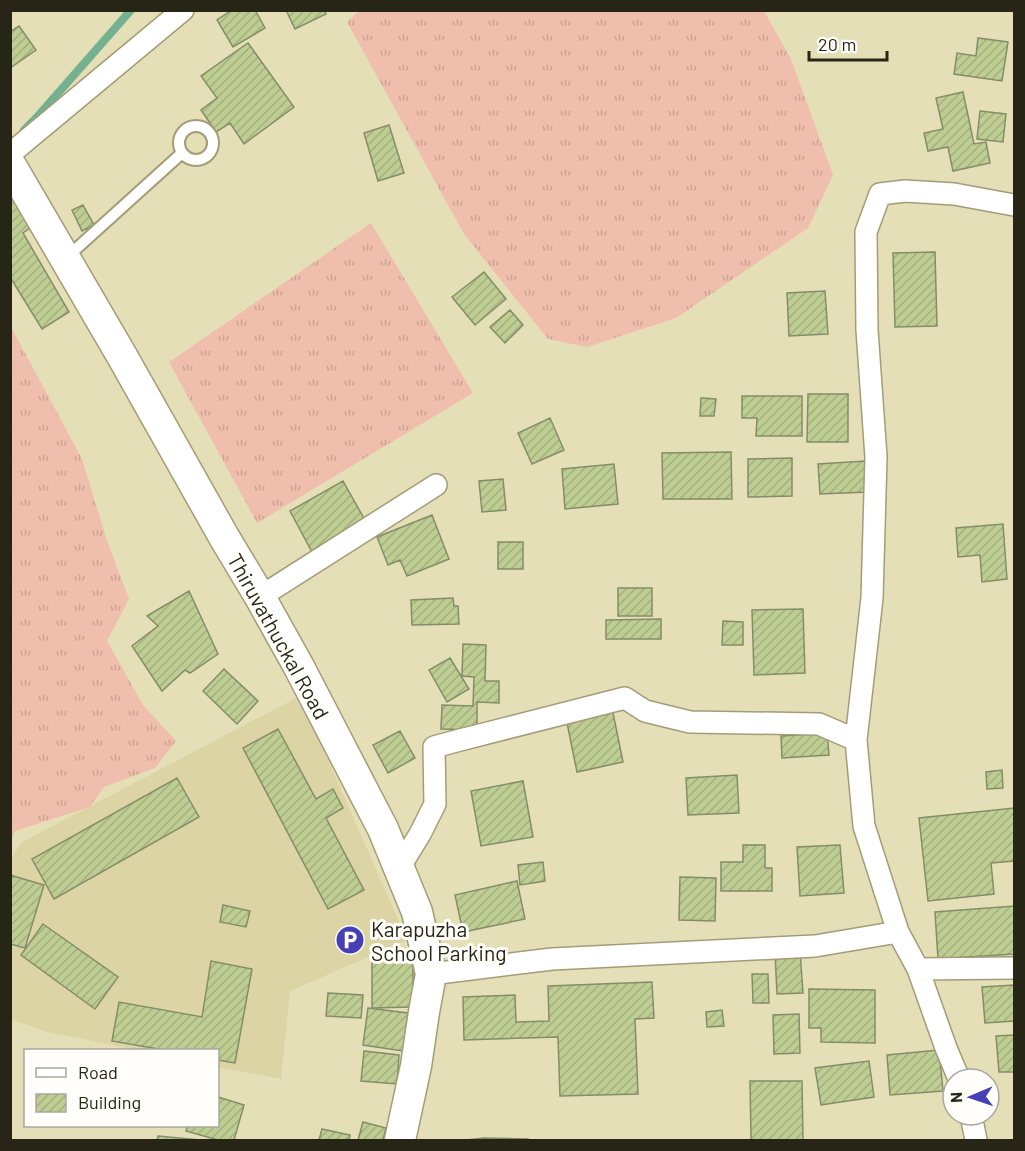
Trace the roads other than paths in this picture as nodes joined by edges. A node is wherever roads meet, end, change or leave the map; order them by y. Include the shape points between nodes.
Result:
1 (183, 10) edge
2 (182, 153) dead end
3 (10, 154) edge
4 (10, 164) edge
5 (1014, 205) edge
6 (66, 258) junction
7 (436, 485) dead end
8 (260, 597) junction
9 (856, 740) junction
10 (399, 868) junction
11 (898, 932) junction
12 (1014, 968) edge
13 (918, 969) junction
14 (431, 974) junction
15 (955, 1067) edge
16 (400, 1140) edge

1 - 3 street
2 - 6 lane
4 - 6 main road, Thiruvathuckal Road
5 - 9 street via 954,194 880,194 866,232 867,330 876,457 872,598
6 - 8 main road, Thiruvathuckal Road
7 - 8 street
8 - 10 main road, Thiruvathuckal Road via 383,829
9 - 10 street via 819,724 690,722 645,711 625,698 451,742 434,747 435,804
9 - 11 street via 864,826
10 - 14 main road, Thiruvathuckal Road via 417,912
11 - 13 street
11 - 14 street via 815,946 552,959
12 - 13 street
13 - 15 street
14 - 16 main road, Thiruvathuckal Road

